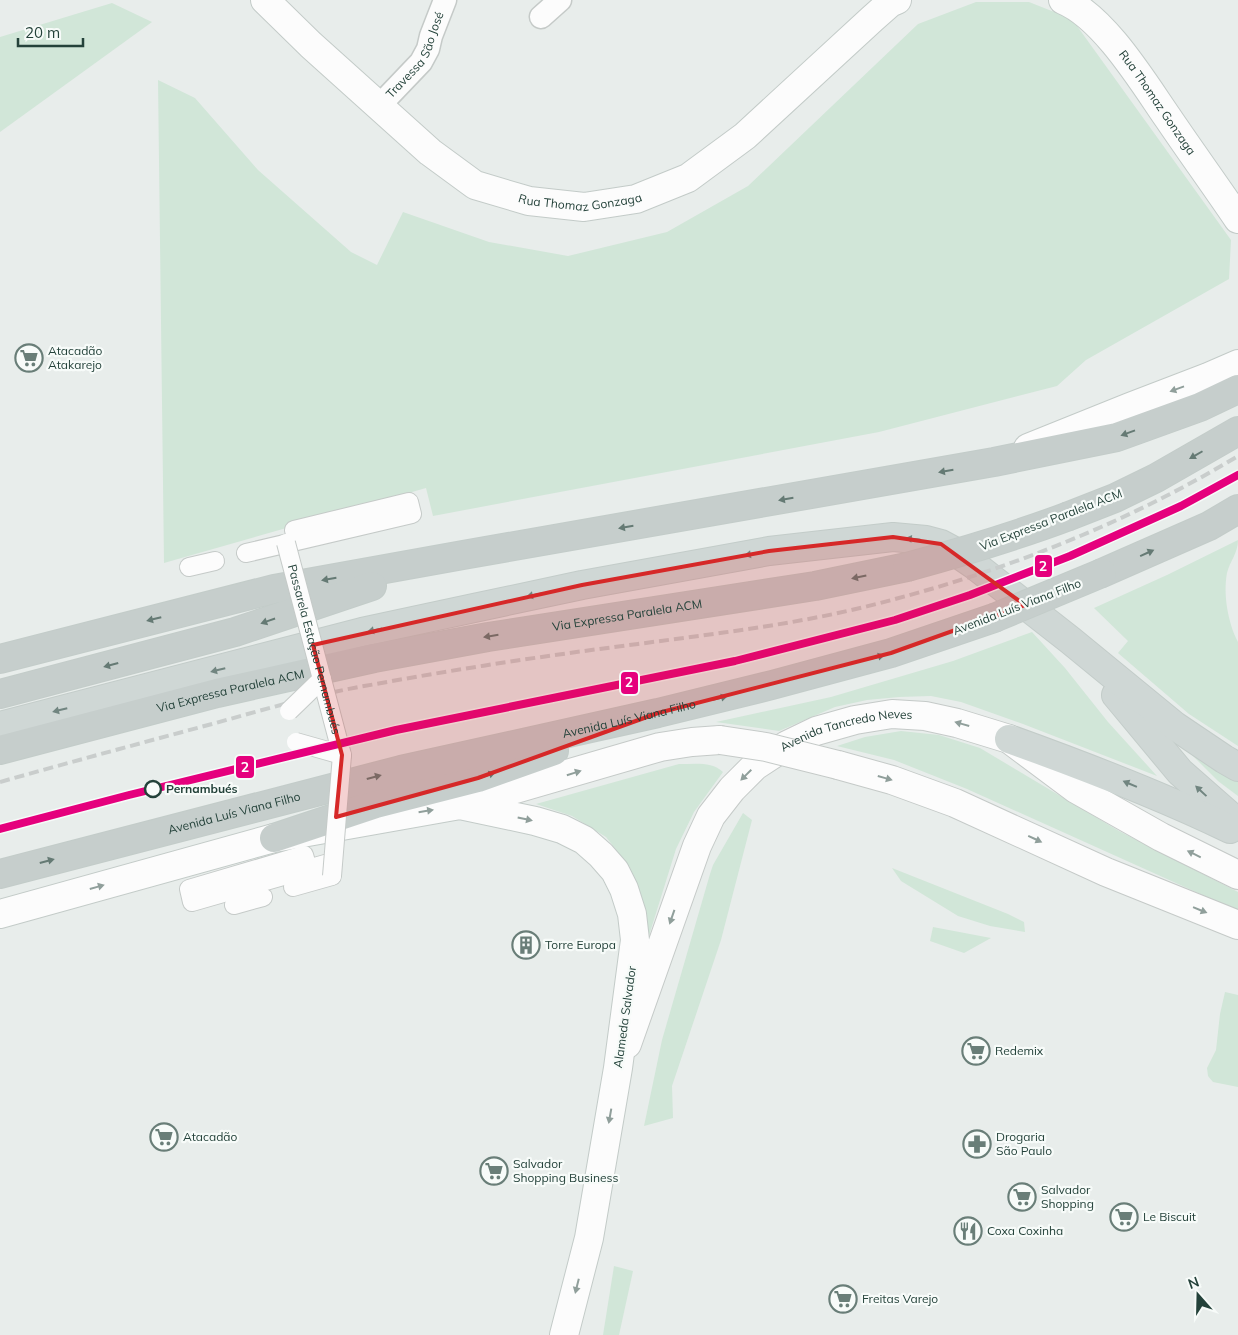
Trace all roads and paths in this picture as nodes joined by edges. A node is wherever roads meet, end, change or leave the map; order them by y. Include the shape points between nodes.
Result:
1 (265, 0) edge
2 (445, 0) edge
3 (560, 0) edge
4 (897, 0) edge
5 (1062, 0) edge
6 (541, 18) dead end
7 (379, 106) junction
8 (1238, 219) edge
9 (1238, 346) edge
10 (1238, 364) edge
11 (1208, 377) junction
12 (1238, 389) edge
13 (1238, 431) edge
14 (994, 462) junction
15 (1238, 510) edge
16 (397, 514) dead end
17 (286, 543) junction
18 (246, 553) dead end
19 (463, 555) junction
20 (214, 561) dead end
21 (189, 567) dead end
22 (1070, 640) junction
23 (0, 659) edge
24 (322, 679) junction
25 (0, 694) edge
26 (289, 711) dead end
27 (658, 713) junction
28 (0, 726) edge
29 (1009, 739) junction
30 (296, 742) dead end
31 (0, 750) edge
32 (342, 755) junction
33 (1238, 766) edge
34 (460, 805) junction
35 (1238, 823) edge
36 (1238, 833) edge
37 (274, 838) junction
38 (332, 862) junction
39 (0, 874) edge
40 (1238, 875) edge
41 (228, 887) dead end
42 (293, 887) dead end
43 (262, 896) dead end
44 (234, 905) dead end
45 (0, 914) edge
46 (1238, 925) edge
47 (618, 1068) junction
48 (564, 1335) edge

1 - 7 main road, Rua Thomaz Gonzaga
2 - 7 street, Travessa São José via 428,49 420,62
3 - 6 street
4 - 7 main road, Rua Thomaz Gonzaga via 872,18 745,136 688,178 636,200 584,207 529,201 476,185 430,152
5 - 8 main road, Rua Thomaz Gonzaga via 1073,4 1091,19 1116,45
9 - 11 main road
10 - 11 main road
11 -> 14 main road
12 -> 14 highway via 1200,407 1117,437
13 -> 31 highway, Via Expressa Paralela ACM, bridge via 1115,498 1017,536 907,567 815,586 374,658 217,693
14 -> 19 highway
27 -> 15 highway, Avenida Luís Viana Filho, bridge via 890,653 994,618 1209,526
16 - 17 street via 296,537 294,530 409,502 412,514
17 - 18 street
17 - 24 street, Passarela Estação Pernambués, bridge
19 -> 23 highway via 274,590
19 -> 25 highway via 235,632
20 - 21 street
22 -> 28 main road via 954,551 926,540 893,537 769,551 582,585 362,632
22 - 33 main road via 1175,726
35 -> 22 main road via 1180,772
24 - 26 street, bridge
24 - 32 street, Passarela Estação Pernambués, bridge
37 -> 27 highway via 376,804 478,778
39 -> 27 highway, Avenida Luís Viana Filho via 401,770
36 -> 29 main road via 1099,771
40 -> 29 main road, Avenida Tancredo Neves via 1161,838 1076,789
29 -> 47 main road, Avenida Tancredo Neves via 933,717 892,714 854,720 816,732 755,766 711,816 697,846
30 - 32 street, Passarela Estação Pernambués, bridge
32 - 38 street, Passarela Estação Pernambués, bridge
37 -> 34 main road
34 -> 46 main road, bridge via 660,747 720,740 766,747 892,780 955,803 1106,872
34 -> 47 main road, Alameda Salvador via 562,829 584,840 615,871 632,914 635,940
45 -> 37 main road
38 - 41 street via 192,902 188,889 304,855 307,865
38 - 42 street, Passarela Estação Pernambués, bridge via 332,876
43 - 44 street
47 -> 48 main road, Alameda Salvador via 589,1238

